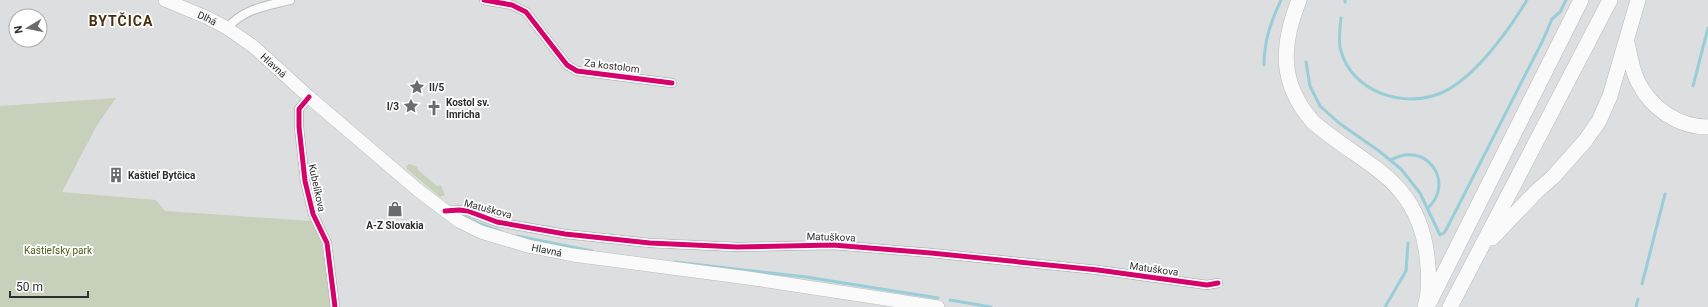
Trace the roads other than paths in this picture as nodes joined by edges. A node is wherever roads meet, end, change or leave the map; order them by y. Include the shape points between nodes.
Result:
1 (165, 0) edge
2 (290, 0) edge
3 (484, 0) edge
4 (1298, 0) edge
5 (1581, 0) edge
6 (1610, 0) edge
7 (1638, 0) edge
8 (227, 28) junction
9 (1627, 43) junction
10 (672, 83) dead end
11 (309, 97) junction
12 (1708, 126) edge
13 (445, 211) junction
14 (1480, 250) junction
15 (1218, 283) dead end
16 (335, 307) edge
17 (938, 307) edge
18 (1426, 307) edge
19 (1450, 307) edge

1 - 8 main road, Dlhá
2 - 8 street via 250,10
3 - 10 street, Za kostolom via 512,5 526,12 567,65 577,71
4 - 18 highway via 1290,22 1286,47 1286,68 1293,92 1313,122 1389,177 1413,207 1425,243 1428,275
5 - 18 highway
6 - 14 highway
7 - 9 highway
8 - 11 main road, Hlavná via 254,47
9 - 12 highway via 1638,81 1654,105 1675,119
9 - 14 highway via 1610,96 1599,120 1585,141 1554,177
11 - 13 main road, Hlavná via 388,166
11 - 16 street, Kubelíkova via 299,109 305,181 312,214 327,243
13 - 15 street, Matuškova via 468,211 497,222 564,234 642,242 737,246 833,245 1098,270 1207,285
13 - 17 main road, Hlavná via 481,232 539,249
14 - 19 highway

